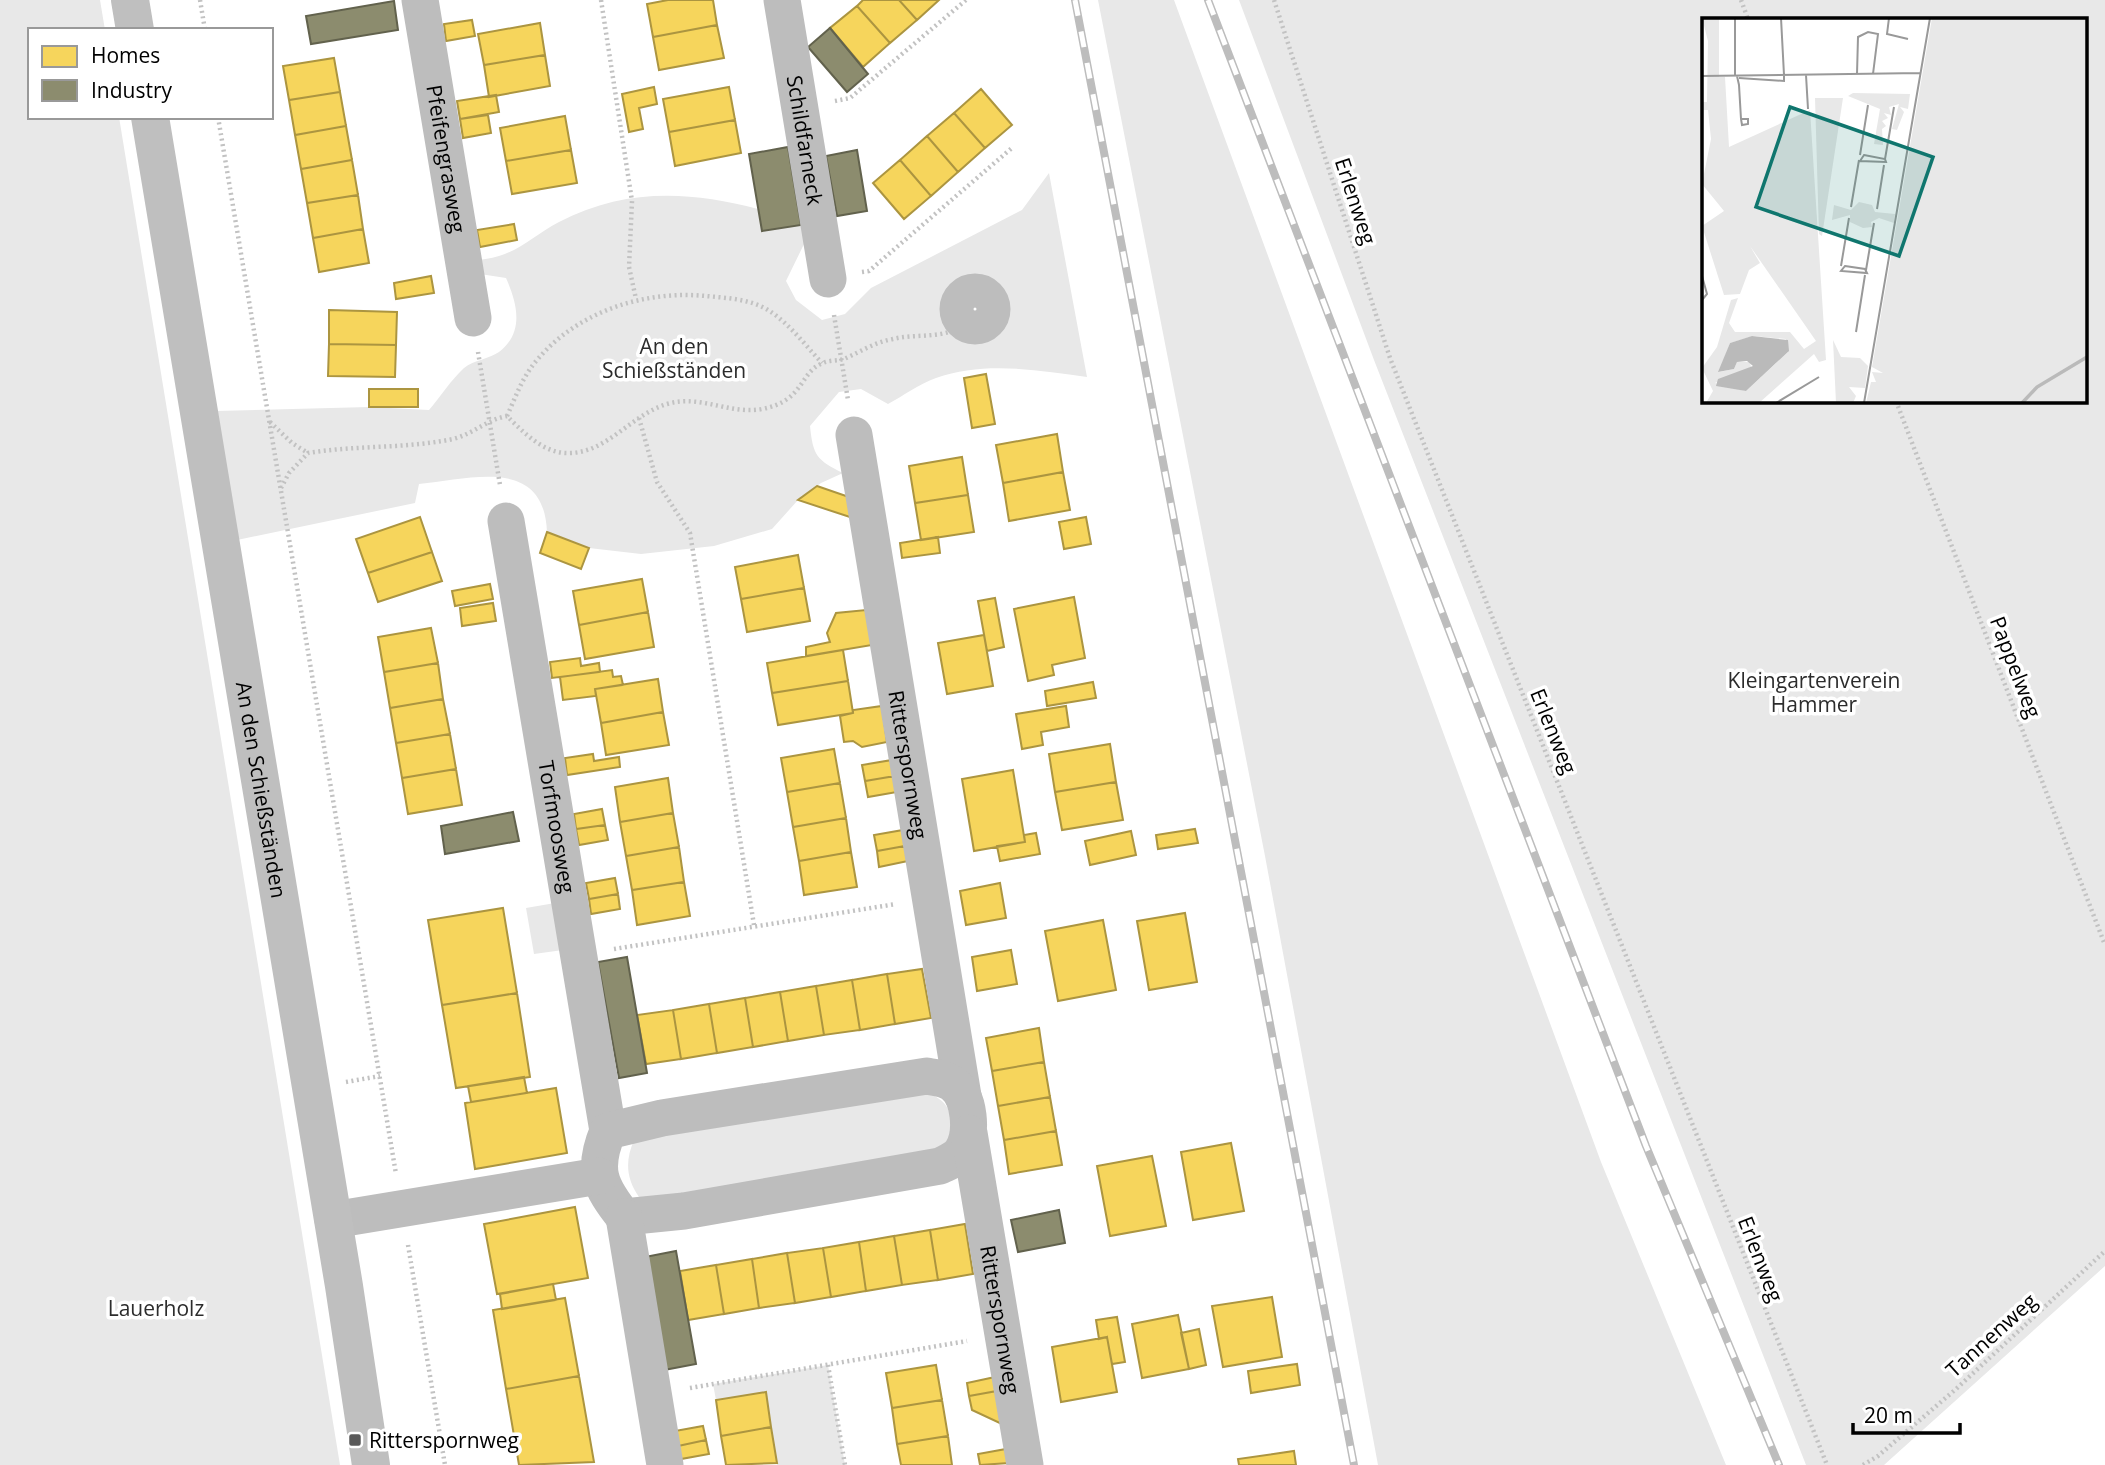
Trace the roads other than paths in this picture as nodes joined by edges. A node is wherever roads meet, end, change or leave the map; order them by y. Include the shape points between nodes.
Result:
1 (130, 0) edge
2 (420, 0) edge
3 (782, 0) edge
4 (135, 28) edge
5 (150, 119) edge
6 (828, 279) road end
7 (473, 318) road end
8 (854, 435) road end
9 (506, 521) road end
10 (963, 1096) junction
11 (608, 1131) junction
12 (970, 1133) junction
13 (599, 1176) junction
14 (624, 1217) junction
15 (333, 1220) junction
16 (371, 1465) edge
17 (665, 1465) edge
18 (1025, 1465) edge

1 - 4 street
2 - 7 street, Pfeifengrasweg
3 - 6 street, Schildfarneck
5 - 15 street, An den Schießständen
8 - 10 street, Ritterspornweg
9 - 11 street, Torfmoosweg
10 - 11 street via 946,1079 905,1077
10 - 12 street, Ritterspornweg
11 - 13 street via 600,1149
12 - 14 street via 956,1158 930,1169
12 - 18 street, Ritterspornweg
13 - 14 street
13 - 15 street
14 - 17 street
15 - 16 street, An den Schießständen

